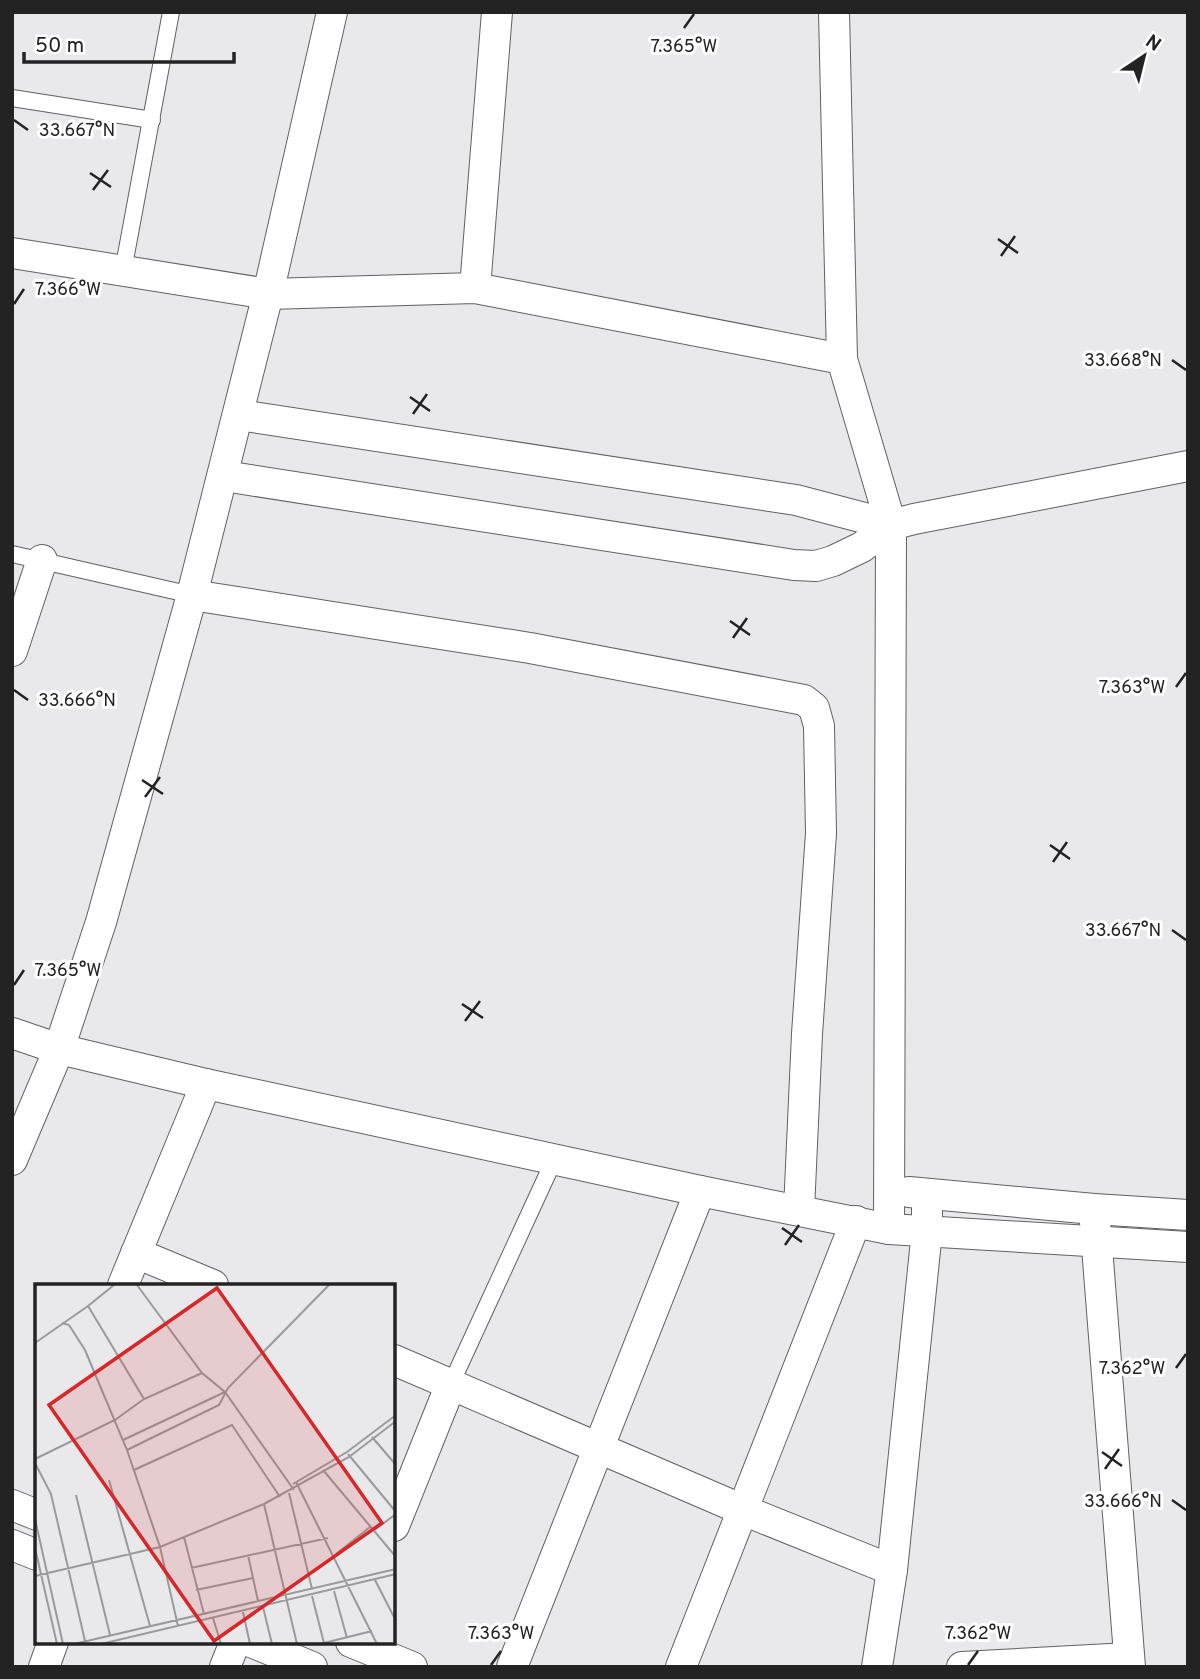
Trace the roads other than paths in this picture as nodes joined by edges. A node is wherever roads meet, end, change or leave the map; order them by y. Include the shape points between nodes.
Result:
1 (171, 12) edge
2 (332, 12) edge
3 (497, 12) edge
4 (834, 12) edge
5 (12, 98) edge
6 (152, 120) junction
7 (12, 253) edge
8 (123, 271) junction
9 (475, 288) junction
10 (268, 294) junction
11 (842, 359) junction
12 (239, 415) junction
13 (1188, 466) edge
14 (224, 476) junction
15 (891, 525) junction
16 (12, 554) edge
17 (42, 560) junction
18 (192, 595) junction
19 (12, 652) edge
20 (12, 1033) edge
21 (59, 1049) junction
22 (206, 1084) junction
23 (12, 1160) edge
24 (554, 1160) junction
25 (889, 1190) junction
26 (700, 1191) junction
27 (927, 1194) junction
28 (1094, 1209) junction
29 (799, 1210) junction
30 (1188, 1215) edge
31 (856, 1222) junction
32 (889, 1229) junction
33 (927, 1231) junction
34 (1098, 1242) junction
35 (1188, 1247) edge
36 (136, 1253) junction
37 (123, 1284) edge
38 (211, 1284) edge
39 (396, 1361) edge
40 (451, 1384) junction
41 (599, 1447) junction
42 (12, 1505) edge
43 (743, 1510) junction
44 (35, 1514) edge
45 (396, 1514) edge
46 (12, 1545) edge
47 (35, 1554) edge
48 (892, 1570) junction
49 (52, 1644) edge
50 (234, 1644) edge
51 (256, 1644) edge
52 (356, 1644) edge
53 (1129, 1662) edge
54 (44, 1667) edge
55 (225, 1667) edge
56 (312, 1667) edge
57 (412, 1667) edge
58 (512, 1667) edge
59 (681, 1667) edge
60 (877, 1667) edge
61 (962, 1667) edge

1 - 6 lane
2 - 10 street
3 - 9 street
4 - 11 street
5 - 6 lane
6 - 8 lane
7 - 8 street
8 - 10 street
9 - 10 street
9 - 11 street
10 - 12 street
11 - 15 street
12 - 14 street
12 - 15 street via 796,500
13 - 15 street
14 - 15 street via 794,565 833,561
14 - 18 street
15 - 25 street
16 - 17 lane
17 - 18 lane
17 - 19 street
18 - 21 street via 101,922
18 - 29 street via 530,648 804,700 814,708 819,726 821,833
20 - 21 street
21 - 22 street
21 - 23 street
22 - 24 street
22 - 36 street
24 - 26 street
24 - 40 lane
25 - 27 street
25 - 32 street
26 - 29 street
26 - 41 street
27 - 28 street
27 - 33 street
28 - 30 street
28 - 34 street
29 - 31 street
31 - 32 street
31 - 43 street
32 - 33 street
33 - 34 street
33 - 48 street
34 - 35 street
34 - 53 street
36 - 37 street
36 - 38 street
39 - 40 street
40 - 41 street
40 - 45 street
41 - 43 street
41 - 58 street
42 - 44 street
43 - 48 street
43 - 59 street
46 - 47 street
48 - 60 street
49 - 54 street
50 - 55 street
51 - 56 street
52 - 57 street
53 - 61 street

